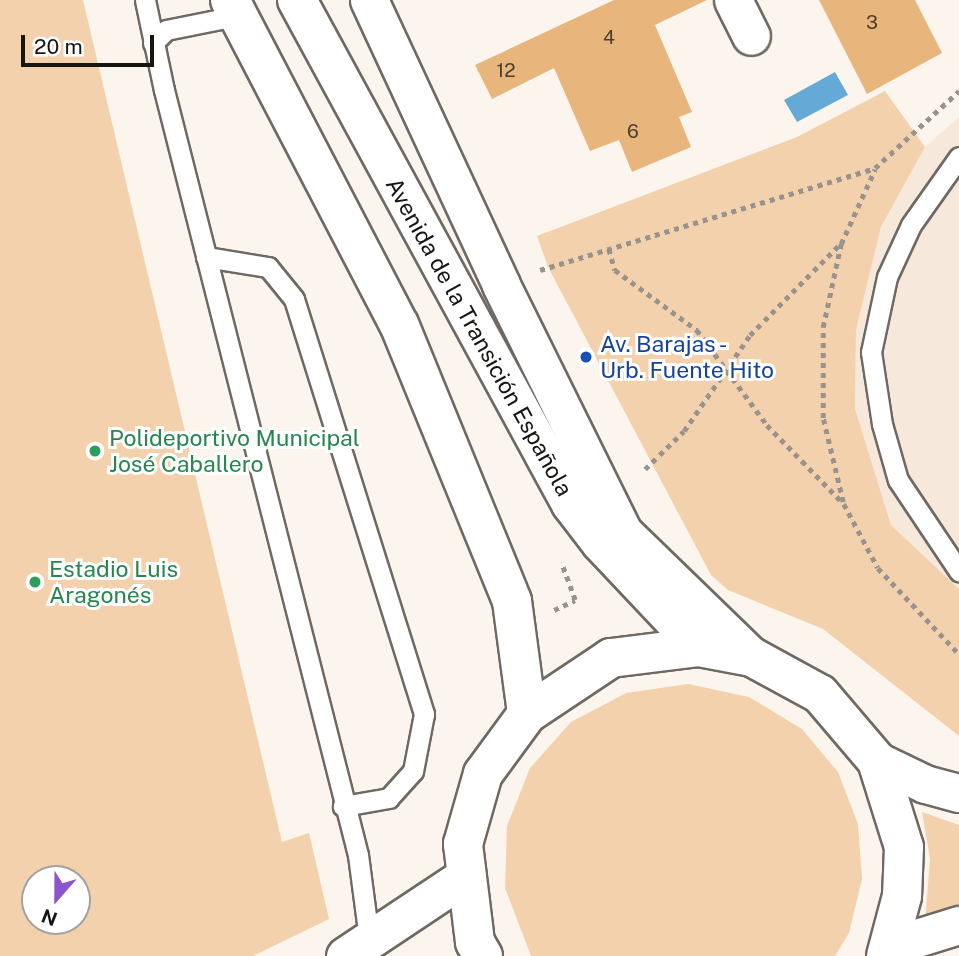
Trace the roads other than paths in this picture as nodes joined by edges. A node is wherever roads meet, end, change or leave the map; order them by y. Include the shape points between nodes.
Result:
1 (145, 0) edge
2 (297, 0) edge
3 (369, 0) edge
4 (733, 0) edge
5 (222, 6) edge
6 (751, 36) dead end
7 (153, 43) junction
8 (959, 158) edge
9 (206, 257) junction
10 (959, 571) edge
11 (699, 648) junction
12 (752, 657) junction
13 (527, 714) junction
14 (877, 761) junction
15 (959, 793) edge
16 (343, 806) junction
17 (467, 875) junction
18 (959, 925) edge
19 (357, 948) edge
20 (888, 951) edge
21 (483, 956) edge

1 - 7 lane
2 - 11 main road, Avenida de la Transición Española via 571,504
3 - 12 street via 501,285 623,532
4 - 6 street
5 - 7 lane via 166,30
5 - 13 main road via 254,51 399,324 512,601
7 - 9 lane
8 - 10 lane via 911,225 887,277 871,352 882,424 898,480
9 - 16 lane
9 - 16 lane via 268,267 294,299 424,714 413,771 389,799
11 - 12 main road
11 - 13 main road via 611,659
12 - 14 main road via 820,694
13 - 17 main road via 483,774 463,844
14 - 15 street via 925,784
14 - 20 main road via 904,847 902,896
16 - 19 lane via 358,855
17 - 19 street
17 - 21 main road via 475,942
18 - 20 street

